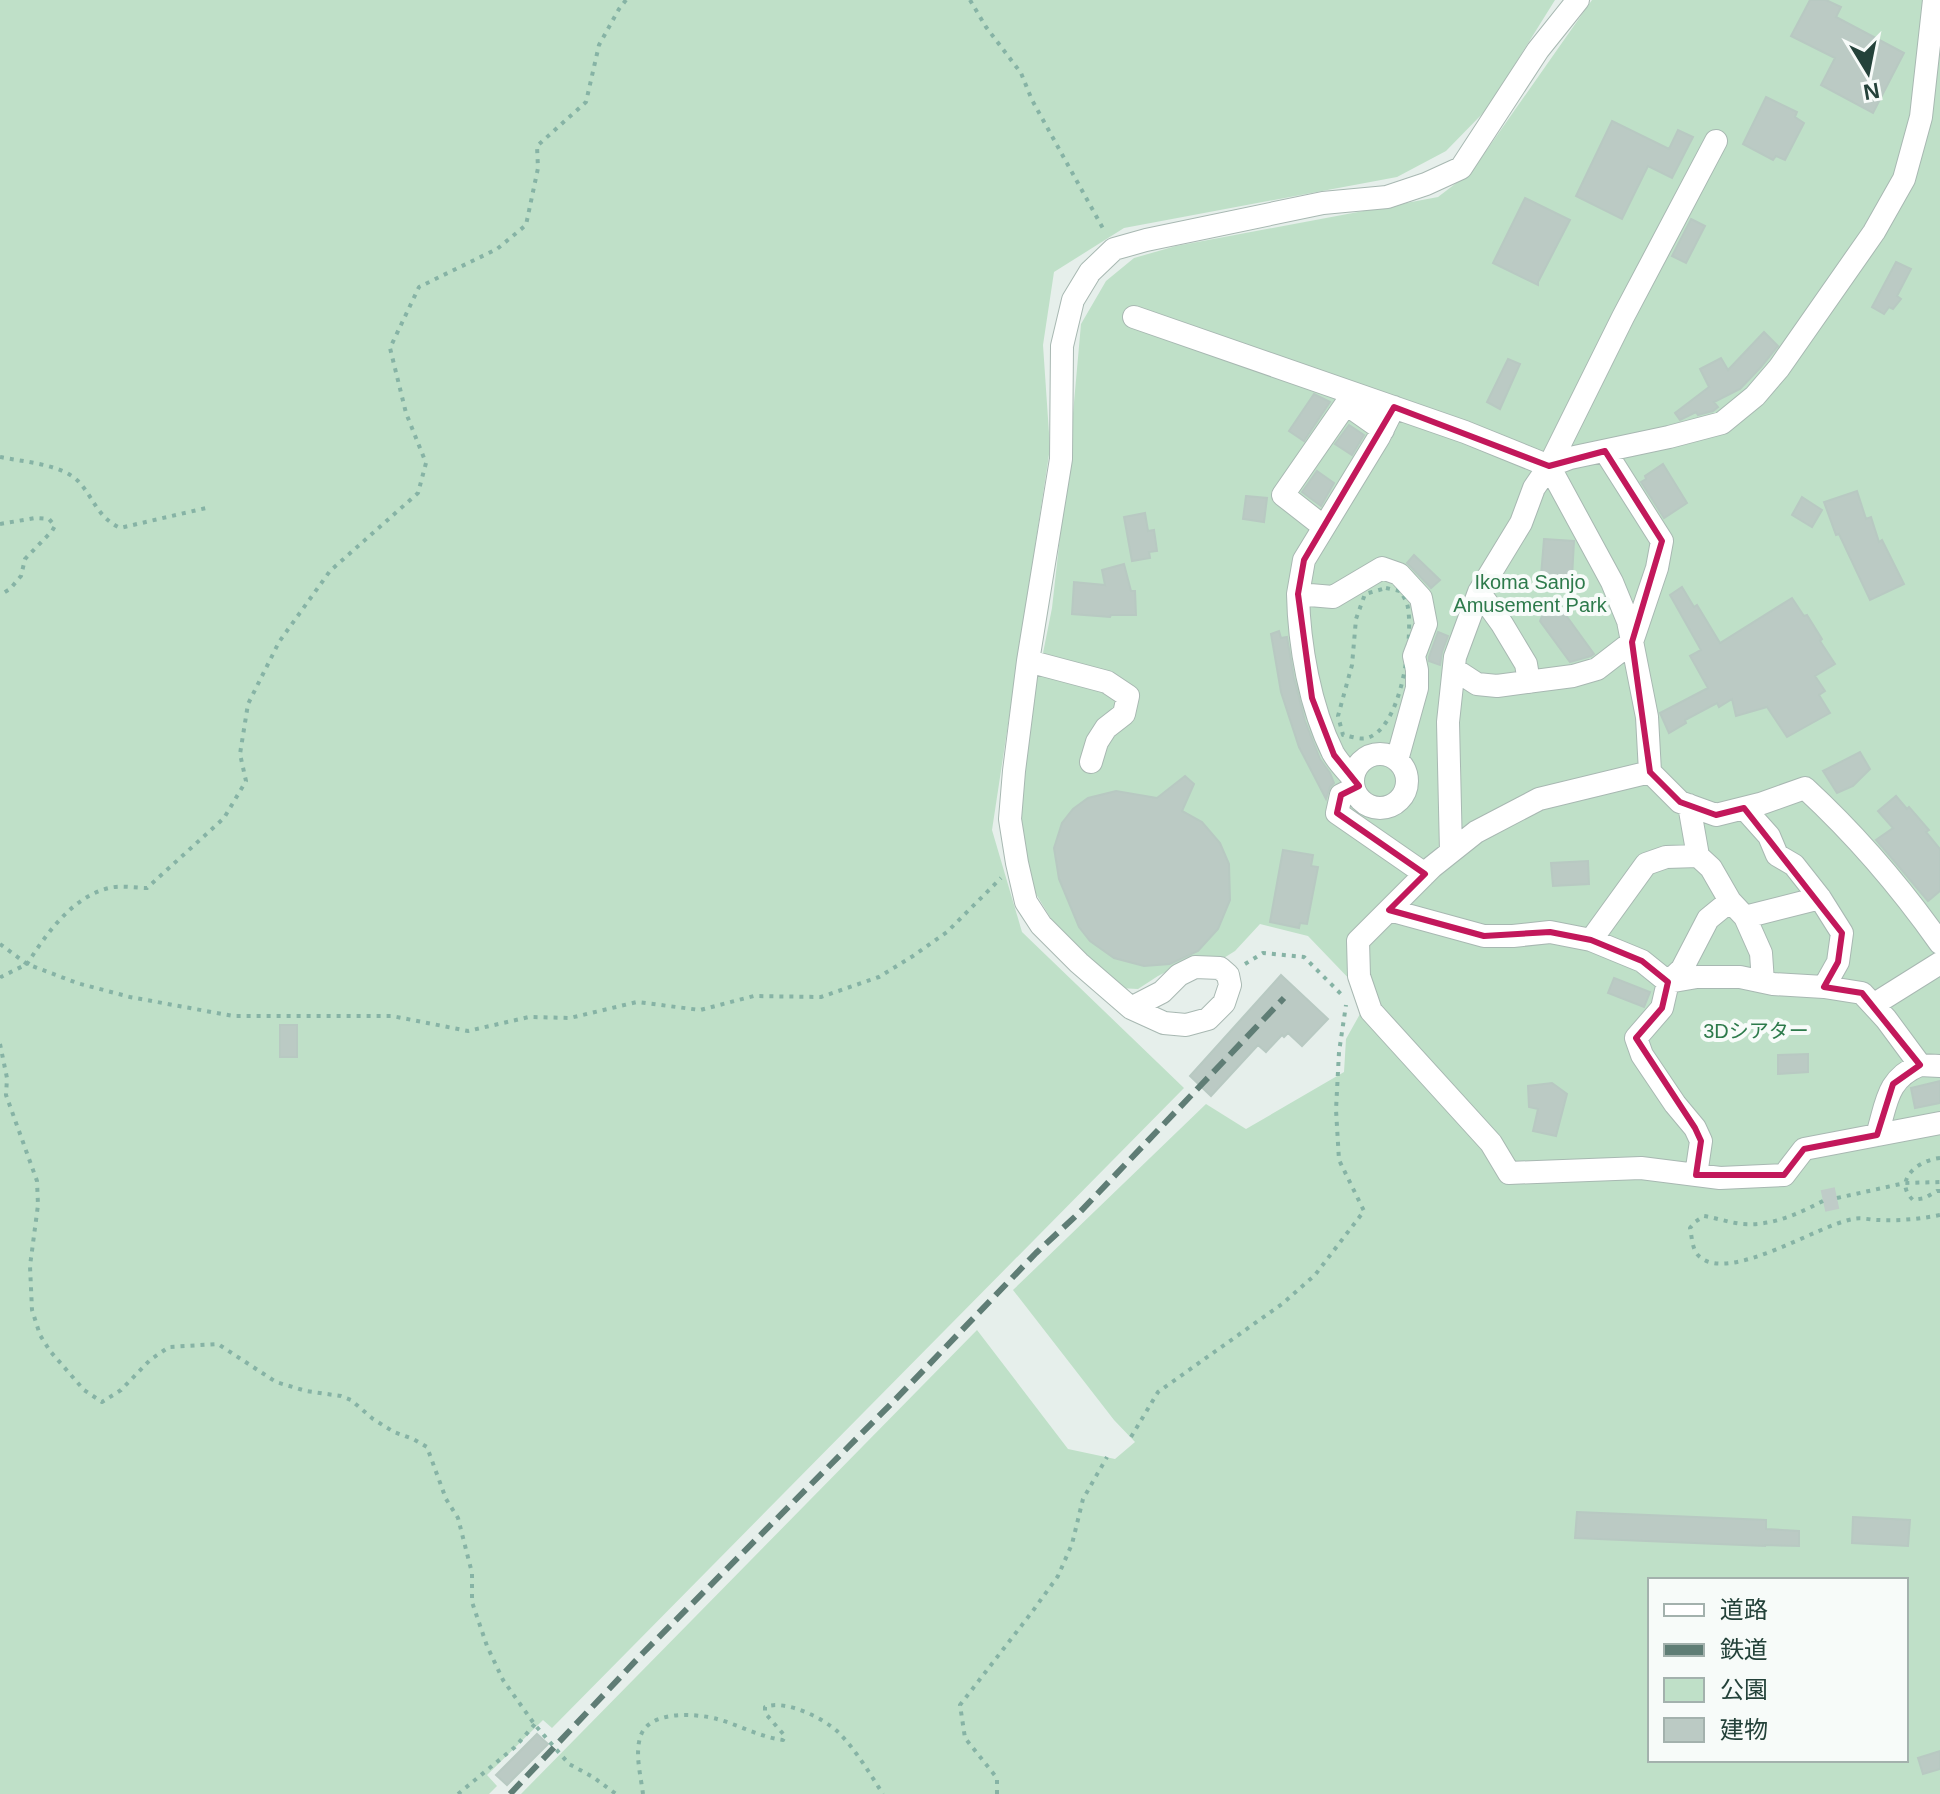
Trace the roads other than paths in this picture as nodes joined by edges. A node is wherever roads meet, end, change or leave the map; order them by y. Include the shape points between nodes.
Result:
1 (1578, 0) edge
2 (1934, 0) edge
3 (1716, 141) dead end
4 (1134, 317) dead end
5 (1394, 407) junction
6 (1383, 430) junction
7 (1605, 451) junction
8 (1549, 466) junction
9 (1324, 527) junction
10 (1479, 592) junction
11 (1298, 594) junction
12 (1632, 642) junction
13 (1028, 661) junction
14 (1454, 669) junction
15 (1529, 682) junction
16 (1397, 760) junction
17 (1091, 762) dead end
18 (1650, 772) junction
19 (1353, 783) junction
20 (1689, 805) junction
21 (1744, 808) junction
22 (1451, 851) junction
23 (1698, 856) junction
24 (1425, 874) junction
25 (1820, 898) junction
26 (1738, 909) junction
27 (1389, 910) junction
28 (1591, 940) junction
29 (1940, 943) edge
30 (1940, 963) edge
31 (1668, 982) junction
32 (1763, 982) junction
33 (1824, 987) junction
34 (1873, 1005) junction
35 (1131, 1008) junction
36 (1930, 1066) edge
37 (1940, 1123) edge
38 (1877, 1135) junction
39 (1696, 1175) junction

1 - 13 street via 1538,50 1461,168 1387,197 1323,203 1146,240 1114,249 1090,272 1073,300 1062,346 1061,459
2 - 7 street via 1921,117 1904,179 1874,232 1779,368 1722,423
3 - 8 street
4 - 5 street
5 - 6 street
5 - 8 street
6 - 9 street
6 - 9 street via 1346,404 1283,495
7 - 8 street
7 - 12 street via 1662,541
8 - 10 street
8 - 12 street via 1612,582
9 - 11 street via 1304,560
10 - 14 street
10 - 15 street via 1526,664
11 - 16 street via 1333,597 1382,568 1399,574 1421,598 1426,624 1414,656 1417,688
11 - 19 street via 1312,698 1334,755
12 - 15 street via 1597,669
12 - 18 street via 1647,717
13 - 17 street via 1107,682 1128,696 1124,714 1106,728
13 - 35 street via 1010,819 1026,902 1041,925
14 - 15 street via 1477,684
14 - 22 street via 1448,722
16 - 19 street via 1374,755 1359,763
16 - 19 street via 1407,785 1391,807 1364,804
18 - 20 street
18 - 22 street via 1539,799
19 - 24 street via 1341,795 1337,813
20 - 21 street via 1716,815
20 - 23 street
21 - 25 street via 1769,836 1777,855 1794,865
21 - 29 street via 1805,788 1904,893
22 - 24 street
23 - 26 street
23 - 28 street via 1646,864
24 - 27 street
25 - 26 street
25 - 33 street via 1842,933 1838,962
26 - 31 street via 1708,919 1682,969
26 - 32 street via 1761,953
27 - 28 street via 1484,936 1550,932
27 - 39 street via 1358,941 1359,976 1371,1011 1491,1143 1509,1173 1641,1168
28 - 31 street via 1642,961
30 - 34 street
31 - 32 street via 1697,977
31 - 39 street via 1662,1008 1636,1038 1701,1141
32 - 33 street
33 - 34 street via 1862,993
34 - 36 street
35 - 35 street via 1195,967 1220,968 1228,975 1224,1003 1208,1019 1164,1023
36 - 38 street via 1907,1071 1893,1084
37 - 38 street
38 - 39 street via 1804,1149 1784,1175

